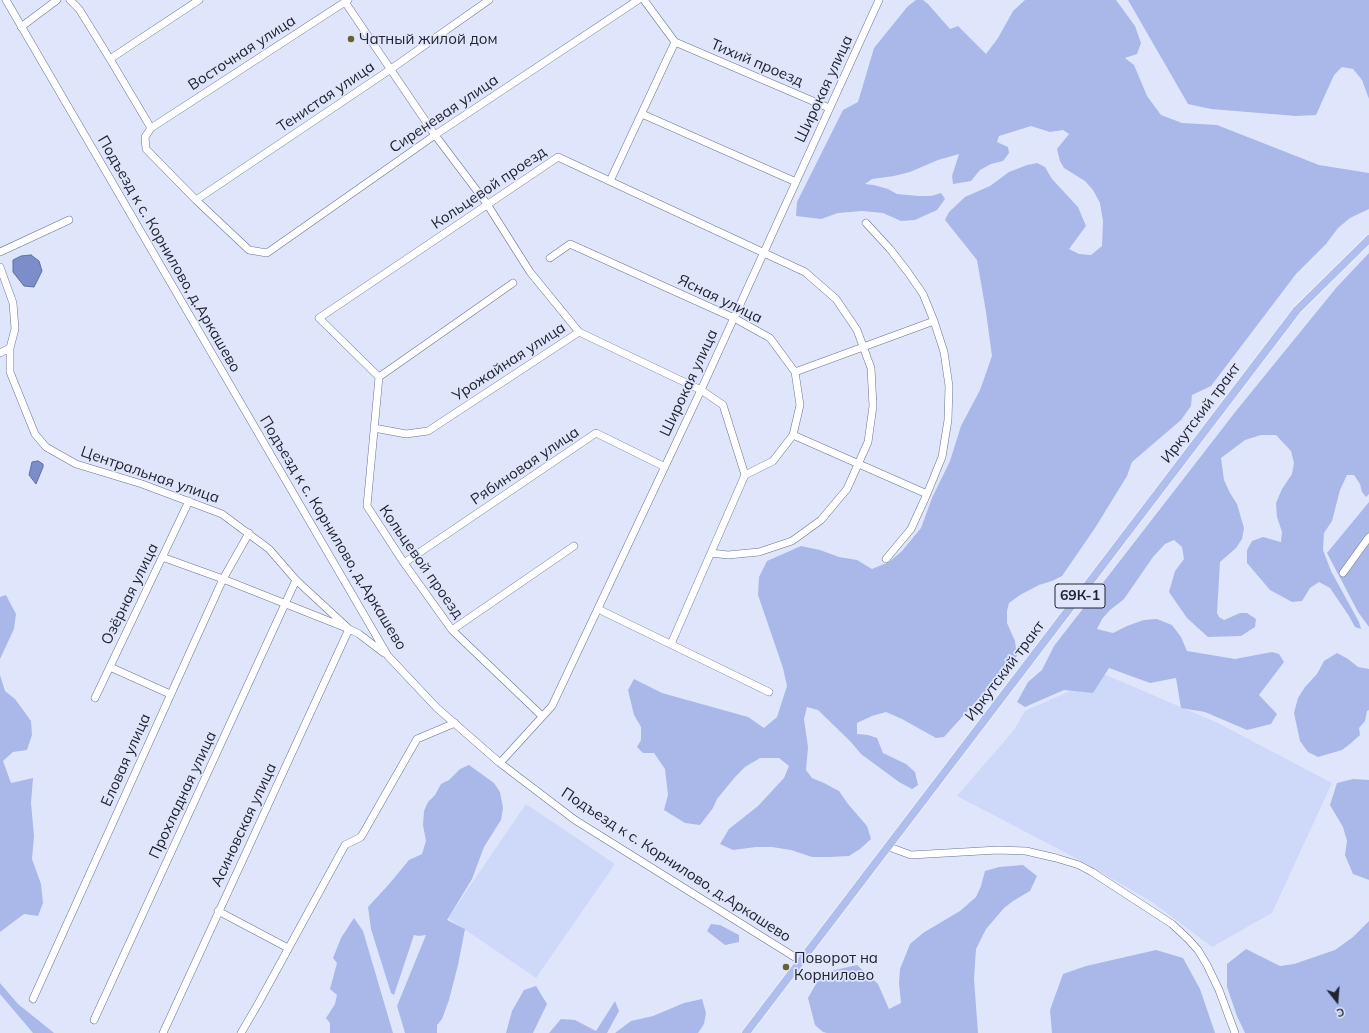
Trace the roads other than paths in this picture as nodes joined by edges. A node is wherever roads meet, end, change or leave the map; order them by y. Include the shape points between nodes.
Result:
1 (6, 0) edge
2 (57, 0) edge
3 (70, 0) edge
4 (199, 0) edge
5 (489, 0) edge
6 (638, 0) edge
7 (644, 0) edge
8 (879, 0) edge
9 (346, 1) edge
10 (22, 27) junction
11 (675, 42) junction
12 (110, 59) junction
13 (391, 69) junction
14 (830, 108) junction
15 (642, 114) junction
16 (151, 128) junction
17 (435, 135) junction
18 (610, 181) junction
19 (796, 182) junction
20 (196, 200) junction
21 (487, 204) junction
22 (69, 220) dead end
23 (866, 223) dead end
24 (1369, 239) edge
25 (0, 252) edge
26 (764, 252) junction
27 (550, 258) dead end
28 (0, 267) edge
29 (514, 283) dead end
30 (734, 318) junction
31 (934, 321) junction
32 (579, 332) junction
33 (863, 347) junction
34 (10, 348) junction
35 (0, 353) edge
36 (795, 372) junction
37 (379, 377) junction
38 (701, 390) junction
39 (374, 428) junction
40 (793, 435) junction
41 (858, 464) junction
42 (665, 467) junction
43 (746, 475) junction
44 (927, 494) junction
45 (189, 501) junction
46 (248, 533) junction
47 (1369, 536) edge
48 (574, 546) dead end
49 (711, 553) junction
50 (162, 557) junction
51 (886, 559) dead end
52 (404, 563) junction
53 (1343, 573) dead end
54 (223, 579) junction
55 (296, 580) junction
56 (285, 604) junction
57 (598, 609) junction
58 (349, 628) junction
59 (452, 630) junction
60 (671, 644) junction
61 (388, 656) junction
62 (110, 667) junction
63 (769, 692) dead end
64 (170, 694) junction
65 (95, 698) dead end
66 (542, 716) junction
67 (455, 723) junction
68 (500, 763) junction
69 (889, 847) junction
70 (218, 911) junction
71 (288, 948) junction
72 (801, 961) junction
73 (33, 1000) dead end
74 (94, 1020) dead end
75 (162, 1033) edge
76 (241, 1033) edge
77 (746, 1033) edge
78 (1235, 1033) edge

1 - 10 street, Подъезд к с. Корнилово, д.Аркашево
2 - 10 street
3 - 12 street
4 - 12 street
5 - 13 street, Тенистая улица
6 - 17 street, Сиреневая улица
7 - 11 street
8 - 14 street, Широкая улица
9 - 13 street
9 - 16 street, Восточная улица
10 - 61 street, Подъезд к с. Корнилово, д.Аркашево
11 - 14 street, Тихий проезд
11 - 15 street
12 - 16 street
13 - 17 street
13 - 20 street, Тенистая улица
14 - 19 street, Широкая улица
15 - 18 street
15 - 19 street
16 - 20 street via 145,137 146,149
17 - 20 street, Сиреневая улица via 267,253 249,250
17 - 21 street
18 - 21 street, Кольцевой проезд via 558,157
18 - 26 street, Кольцевой проезд
19 - 26 street, Широкая улица
21 - 32 street via 530,272
21 - 37 street, Кольцевой проезд via 319,318
22 - 25 street
23 - 31 street via 890,248 923,294
24 - 69 main road, Иркутский тракт / 69К-1 via 1298,310
26 - 30 street, Широкая улица
26 - 33 street, Кольцевой проезд via 805,272 836,299 857,330
27 - 30 street, Ясная улица via 570,244
28 - 34 street, Центральная улица via 13,303 15,329
29 - 37 street
30 - 36 street, Ясная улица via 770,338
30 - 38 street, Широкая улица
31 - 33 street
31 - 44 street via 944,352 949,386 948,420 942,457
32 - 38 street, Урожайная улица
32 - 39 street, Урожайная улица via 428,431 406,434
33 - 36 street
33 - 41 street, Кольцевой проезд via 871,368 873,406 868,442
34 - 35 street
34 - 45 street, Центральная улица via 10,372 16,390 35,434 46,447 76,464
36 - 40 street, Ясная улица via 800,405
37 - 39 street, Кольцевой проезд
38 - 42 street, Широкая улица
38 - 43 street, Урожайная улица via 723,405
39 - 52 street, Кольцевой проезд via 367,506
40 - 41 street
40 - 43 street, Ясная улица via 774,461
41 - 44 street
41 - 49 street, Кольцевой проезд via 847,489 821,520 792,540 759,552 728,555
42 - 52 street, Рябиновая улица via 596,433
42 - 57 street, Широкая улица
43 - 49 street
44 - 51 street via 911,529
45 - 46 street, Центральная улица via 222,514
45 - 50 street, Озёрная улица
46 - 54 street, Еловая улица
46 - 55 street, Центральная улица via 269,549
47 - 53 street
48 - 59 street
49 - 60 street
50 - 54 street
50 - 62 street, Озёрная улица
52 - 59 street, Кольцевой проезд
54 - 56 street
54 - 64 street, Еловая улица
55 - 56 street, Прохладная улица
55 - 58 street, Центральная улица
56 - 58 street
56 - 74 street, Прохладная улица
57 - 60 street
57 - 66 street, Широкая улица via 552,706
58 - 61 street, Центральная улица
58 - 70 street, Асиновская улица
59 - 66 street, Кольцевой проезд
60 - 63 street
61 - 67 street, Подъезд к с. Корнилово, д.Аркашево
62 - 64 street
62 - 65 street, Озёрная улица
64 - 73 street, Еловая улица
66 - 68 street, Широкая улица
67 - 68 street, Подъезд к с. Корнилово, д.Аркашево
67 - 71 street via 417,739 361,837 345,845
68 - 72 street, Подъезд к с. Корнилово, д.Аркашево via 575,820
69 - 72 main road, Иркутский тракт / 69К-1
69 - 78 street via 911,855 1026,851 1072,863 1092,872 1172,924 1193,945 1208,965
70 - 71 street
70 - 75 street, Асиновская улица
71 - 76 street
72 - 77 main road, Иркутский тракт / 69К-1

